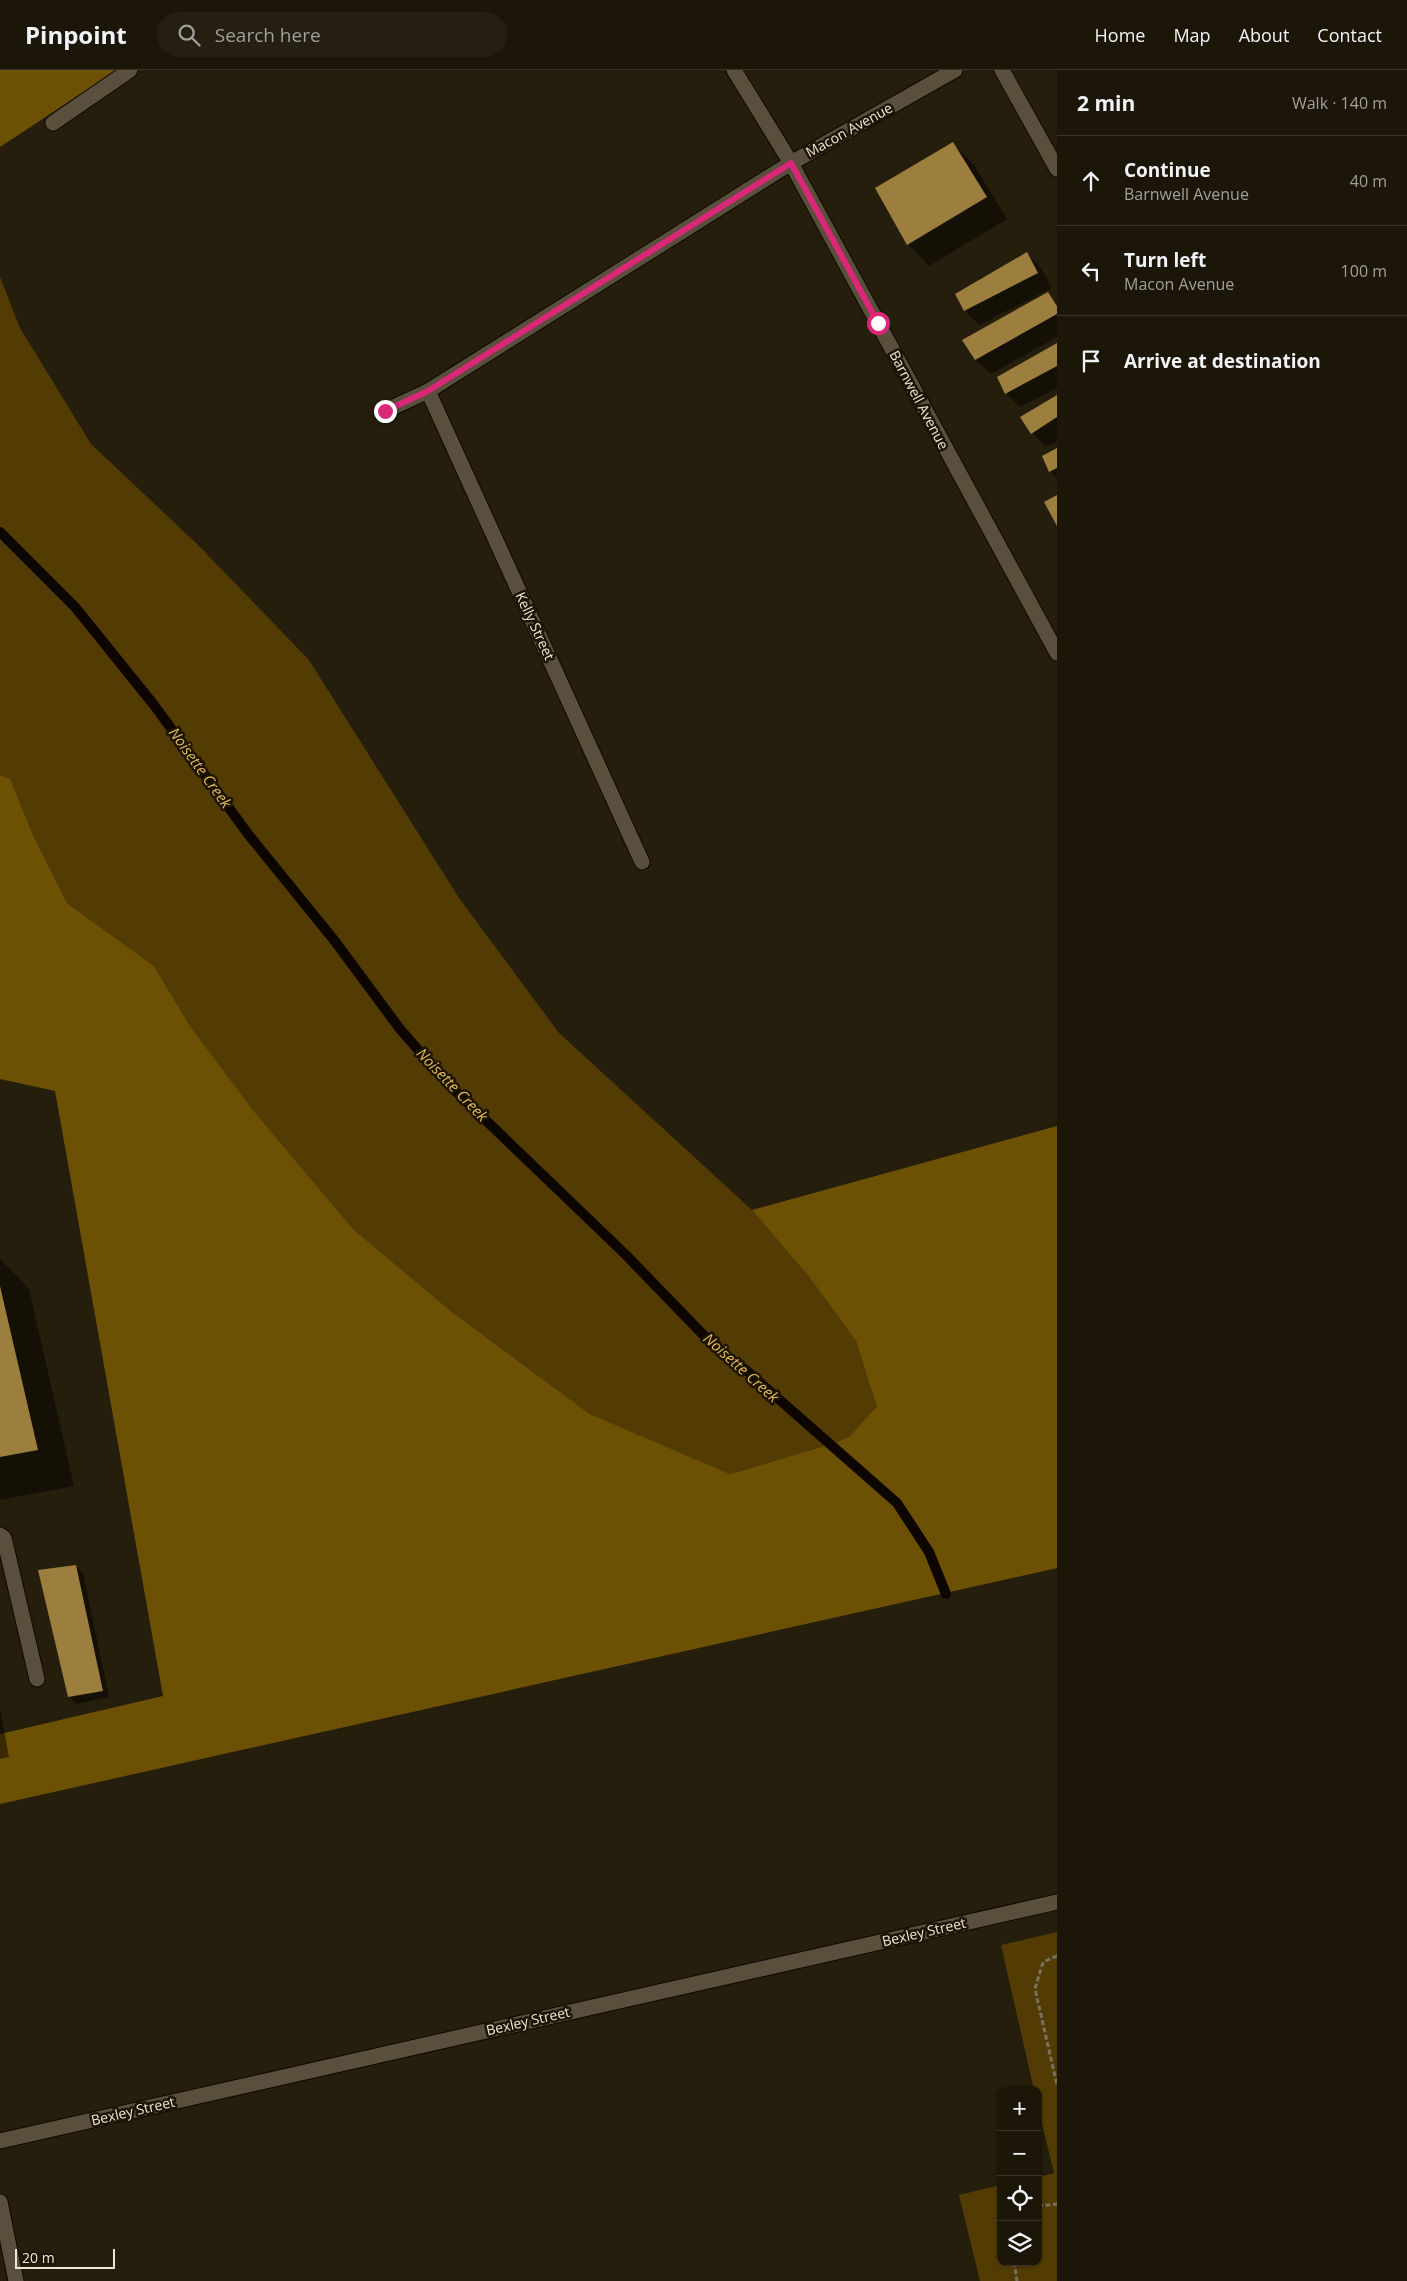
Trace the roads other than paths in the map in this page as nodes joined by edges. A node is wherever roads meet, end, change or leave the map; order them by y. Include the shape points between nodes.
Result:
1 (130, 70) edge
2 (734, 70) edge
3 (955, 70) edge
4 (1002, 70) edge
5 (53, 123) dead end
6 (791, 163) junction
7 (1057, 170) edge
8 (428, 391) junction
9 (385, 411) dead end
10 (1057, 653) edge
11 (642, 862) dead end
12 (0, 1536) edge
13 (37, 1679) dead end
14 (1057, 1902) edge
15 (0, 2141) edge
16 (0, 2202) edge
17 (16, 2281) edge

1 - 5 street
2 - 6 street, Barnwell Avenue
3 - 6 street, Macon Avenue
4 - 7 street
6 - 8 street, Macon Avenue
6 - 10 street, Barnwell Avenue
8 - 9 street, Macon Avenue
8 - 11 street, Kelly Street
12 - 13 street via 4,1538
14 - 15 street, Bexley Street
16 - 17 street

